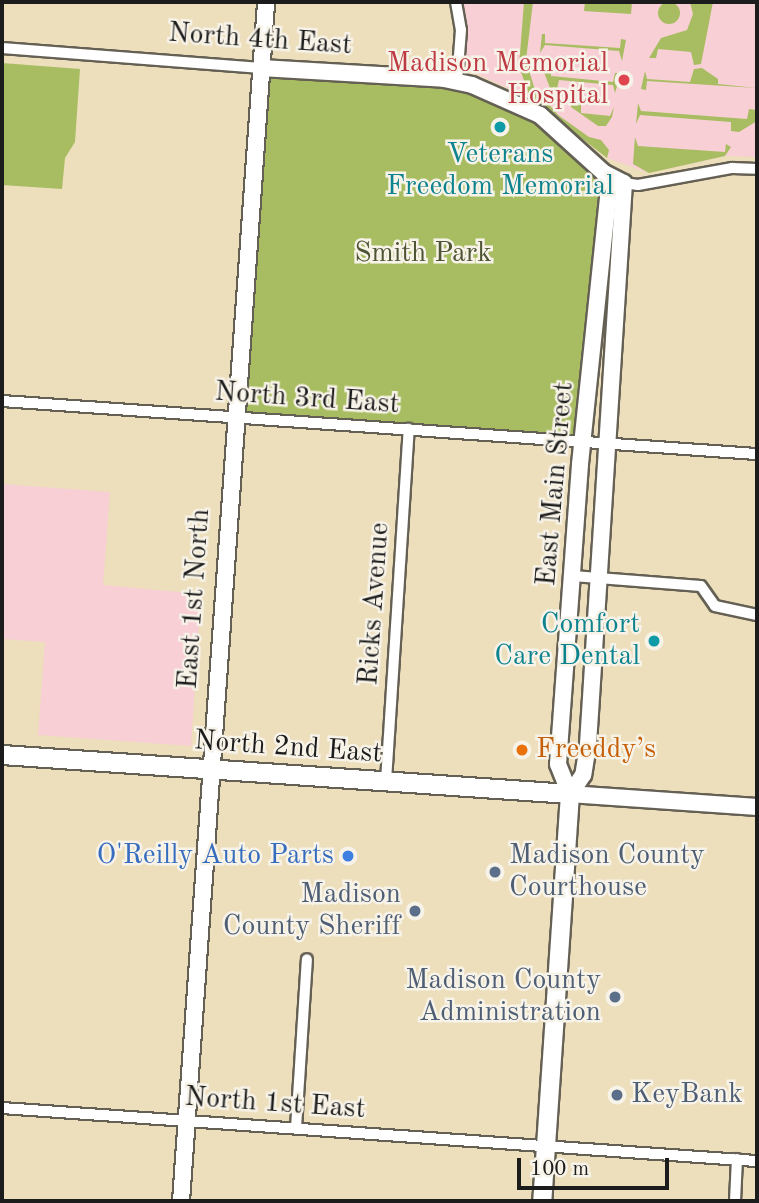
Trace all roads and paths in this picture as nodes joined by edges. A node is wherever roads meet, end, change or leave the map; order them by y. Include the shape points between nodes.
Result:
1 (266, 2) edge
2 (456, 2) edge
3 (2, 48) edge
4 (261, 68) junction
5 (457, 81) junction
6 (757, 169) edge
7 (617, 180) junction
8 (2, 401) edge
9 (235, 416) junction
10 (409, 429) junction
11 (584, 442) junction
12 (609, 443) junction
13 (757, 454) edge
14 (573, 576) junction
15 (600, 578) junction
16 (757, 615) edge
17 (2, 755) edge
18 (210, 769) junction
19 (386, 781) junction
20 (570, 794) junction
21 (757, 807) edge
22 (307, 959) dead end
23 (2, 1108) edge
24 (187, 1121) junction
25 (296, 1128) junction
26 (546, 1145) junction
27 (737, 1159) junction
28 (757, 1161) edge
29 (181, 1201) edge
30 (542, 1201) edge
31 (735, 1201) edge

1 - 4 street, East 1st North
2 - 5 street via 461,30
3 - 4 street, North 4th East
4 - 5 street, North 4th East
4 - 9 street, East 1st North
5 - 7 street, North 4th East via 510,99 540,116
6 - 7 street via 732,168 638,185
7 - 11 street, East Main Street
7 - 12 street, East Main Street
8 - 9 street, North 3rd East
9 - 10 street, North 3rd East
9 - 18 street, East 1st North
10 - 11 street, North 3rd East
10 - 19 street, Ricks Avenue
11 - 12 street, North 3rd East
11 - 14 street, East Main Street
12 - 13 street, North 3rd East
12 - 15 street, East Main Street
14 - 15 street
14 - 20 street, East Main Street via 558,764
15 - 16 street via 701,586 715,606
15 - 20 street, East Main Street via 588,745 583,775
17 - 18 main road, North 2nd East
18 - 19 main road, North 2nd East
18 - 24 street, East 1st North
19 - 20 main road, North 2nd East
20 - 21 street
20 - 26 main road, East Main Street
22 - 25 street
23 - 24 street, North 1st East
24 - 25 street, North 1st East
24 - 29 street, East 1st North
25 - 26 street, North 1st East
26 - 27 street, North 1st East
26 - 30 main road, East Main Street
27 - 28 street, North 1st East
27 - 31 street

